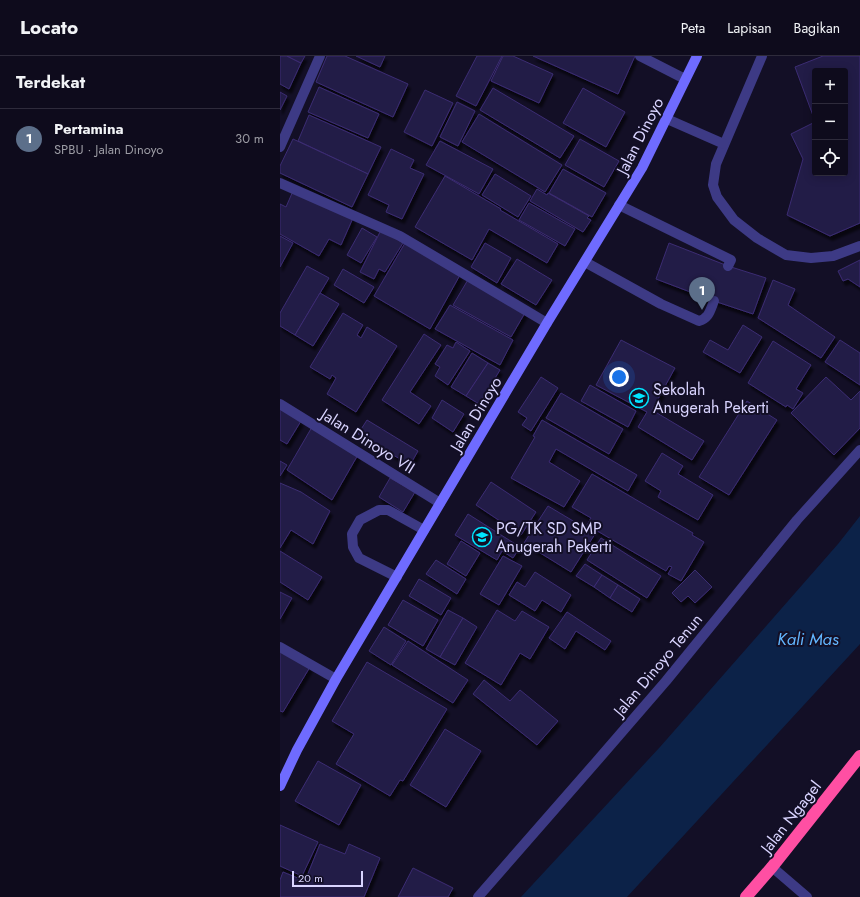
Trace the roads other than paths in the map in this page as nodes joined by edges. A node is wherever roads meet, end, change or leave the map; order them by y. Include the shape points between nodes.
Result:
1 (320, 56) edge
2 (640, 56) edge
3 (697, 56) edge
4 (762, 56) edge
5 (685, 79) junction
6 (667, 119) junction
7 (724, 144) junction
8 (280, 147) edge
9 (280, 183) edge
10 (620, 205) junction
11 (860, 246) edge
12 (585, 262) junction
13 (728, 266) dead end
14 (714, 302) dead end
15 (547, 323) junction
16 (280, 404) edge
17 (860, 450) edge
18 (440, 503) junction
19 (424, 530) junction
20 (397, 577) junction
21 (280, 647) edge
22 (336, 679) junction
23 (860, 756) edge
24 (280, 786) edge
25 (772, 867) junction
26 (478, 897) edge
27 (746, 897) edge
28 (807, 897) edge

1 - 8 street
2 - 5 street
3 - 5 main road, Jalan Dinoyo
4 - 7 street
5 - 6 main road, Jalan Dinoyo
6 - 7 street
6 - 10 main road, Jalan Dinoyo
7 - 11 street via 716,164 713,185 717,197 734,220 757,238 786,255 811,258 832,256
9 - 15 street via 400,236
10 - 12 main road, Jalan Dinoyo
10 - 13 street via 731,260
12 - 14 street via 661,304 699,321 709,315
12 - 15 main road, Jalan Dinoyo
15 - 18 main road, Jalan Dinoyo
16 - 18 street, Jalan Dinoyo VII
17 - 26 street, Jalan Dinoyo Tenun via 797,520 666,681
18 - 19 main road, Jalan Dinoyo
19 - 20 main road, Jalan Dinoyo
19 - 20 street via 388,510 379,510 360,520 352,534 353,547 359,558
20 - 22 main road, Jalan Dinoyo
21 - 22 street
22 - 24 main road, Jalan Dinoyo
23 - 25 highway, Jalan Ngagel
25 - 27 highway, Jalan Ngagel
25 - 28 street

